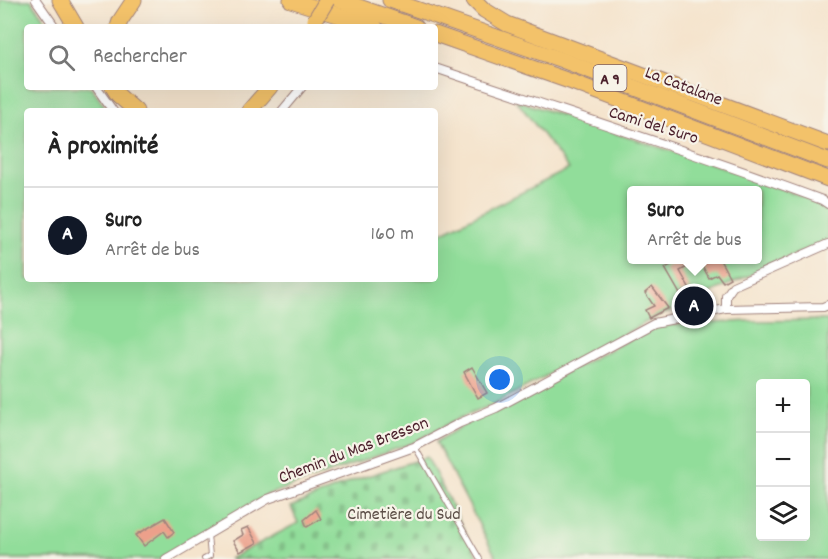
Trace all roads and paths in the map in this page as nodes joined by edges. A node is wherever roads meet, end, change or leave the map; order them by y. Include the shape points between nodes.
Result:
1 (36, 0) edge
2 (60, 0) edge
3 (134, 0) edge
4 (291, 0) edge
5 (327, 0) edge
6 (339, 0) edge
7 (390, 0) edge
8 (474, 0) edge
9 (313, 23) edge
10 (53, 24) edge
11 (74, 24) edge
12 (120, 24) edge
13 (366, 24) edge
14 (407, 24) edge
15 (438, 35) edge
16 (438, 45) edge
17 (515, 62) junction
18 (438, 69) edge
19 (98, 90) edge
20 (115, 90) edge
21 (124, 90) edge
22 (267, 90) edge
23 (300, 90) edge
24 (111, 108) edge
25 (133, 108) edge
26 (135, 108) edge
27 (252, 108) edge
28 (284, 108) edge
29 (828, 144) edge
30 (828, 161) edge
31 (828, 179) edge
32 (828, 204) edge
33 (828, 244) edge
34 (826, 306) edge
35 (726, 309) junction
36 (414, 447) junction
37 (207, 534) junction
38 (166, 559) edge
39 (204, 559) edge
40 (480, 559) edge

1 - 10 street
2 - 11 highway
3 - 12 highway
4 - 13 highway
5 - 9 highway, bridge
6 - 14 highway
7 - 30 highway, La Catalane / A 9 via 562,60
8 - 29 highway via 507,24
15 - 17 highway, La Catalane / A 9
16 - 17 highway via 483,61
17 - 31 highway, La Catalane / A 9
18 - 32 street, Cami del Suro via 718,161
19 - 24 street
20 - 25 highway
21 - 26 highway
22 - 27 highway
23 - 28 street
33 - 35 street via 733,286 726,296
34 - 35 street, Chemin du Mas Bresson
35 - 36 street, Chemin du Mas Bresson via 654,323
36 - 37 street, Chemin du Mas Bresson via 268,499
36 - 40 lane
37 - 38 street, Chemin du Mas Bresson
37 - 39 lane via 210,556

